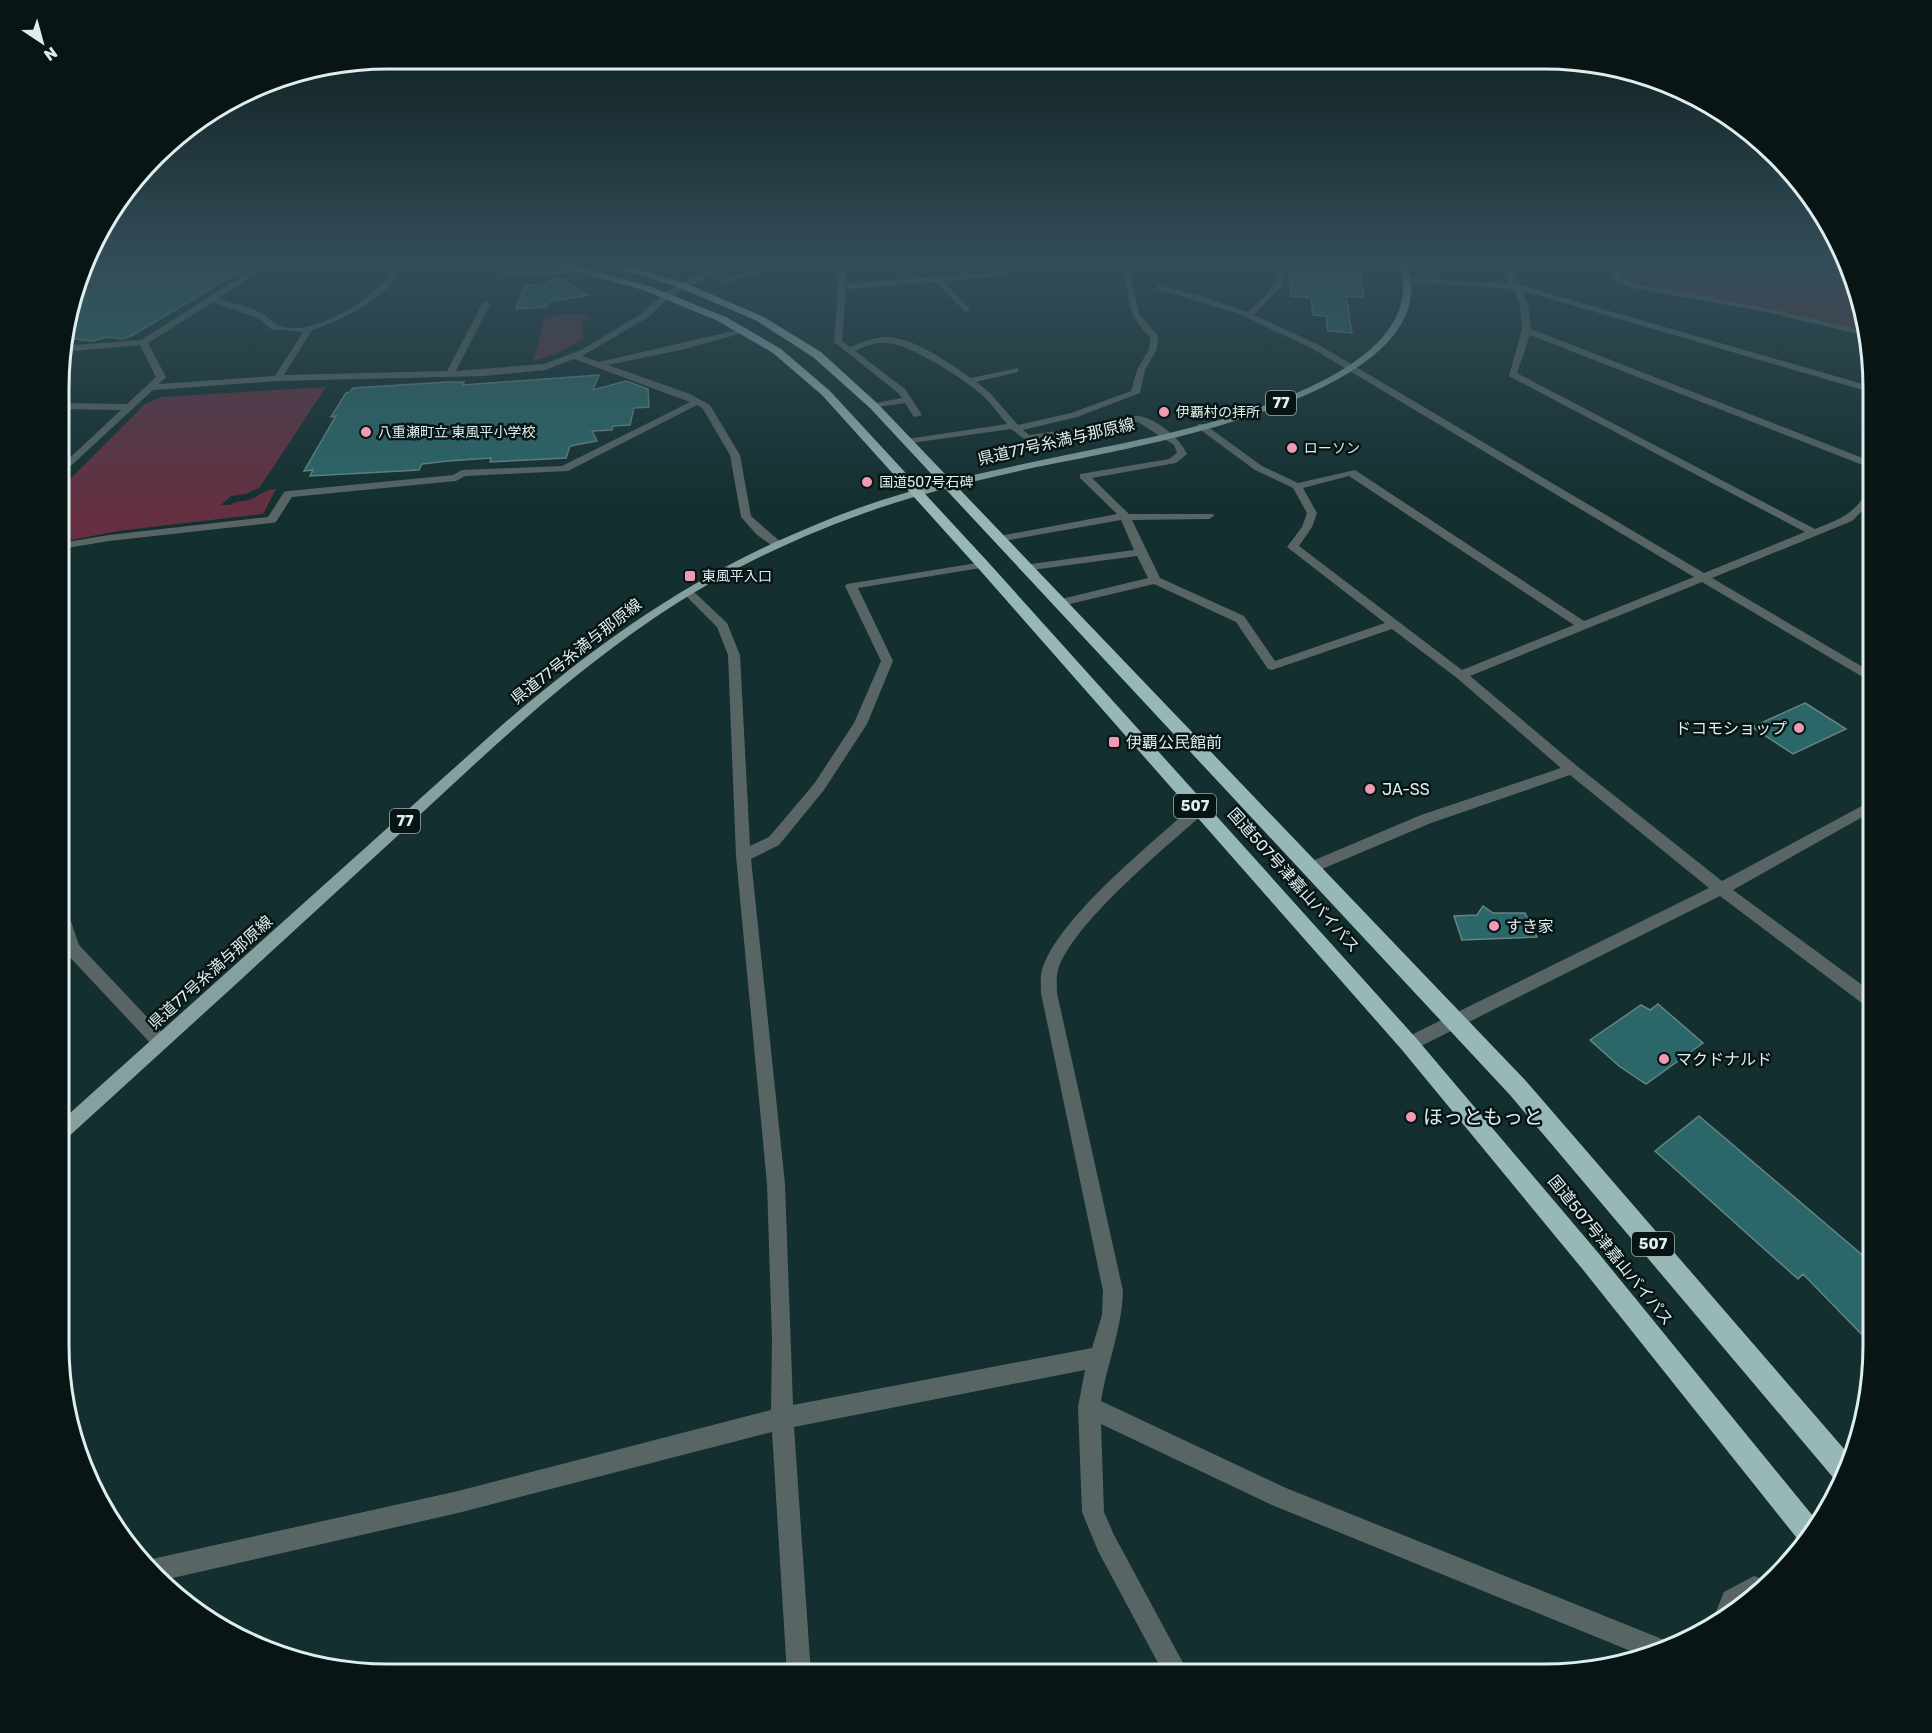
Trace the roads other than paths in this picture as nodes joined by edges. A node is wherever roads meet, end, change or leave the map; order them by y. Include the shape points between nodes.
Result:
1 (121, 344) edge
2 (144, 344) edge
3 (300, 344) edge
4 (465, 344) edge
5 (596, 344) edge
6 (693, 344) edge
7 (765, 344) edge
8 (803, 344) edge
9 (841, 344) edge
10 (869, 344) edge
11 (902, 344) edge
12 (1153, 344) edge
13 (1309, 344) edge
14 (1381, 344) edge
15 (1523, 344) edge
16 (1561, 344) edge
17 (1714, 344) edge
18 (72, 348) edge
19 (849, 350) junction
20 (575, 356) junction
21 (599, 364) junction
22 (1352, 368) junction
23 (1015, 370) dead end
24 (450, 374) junction
25 (278, 378) junction
26 (969, 381) junction
27 (153, 387) junction
28 (1863, 387) edge
29 (907, 400) junction
30 (697, 402) junction
31 (69, 406) edge
32 (873, 406) junction
33 (128, 407) junction
34 (917, 415) dead end
35 (1201, 426) junction
36 (1016, 427) junction
37 (1166, 435) junction
38 (907, 442) junction
39 (1863, 462) edge
40 (69, 464) edge
41 (948, 485) junction
42 (1297, 486) junction
43 (917, 493) junction
44 (1863, 505) edge
45 (1209, 516) dead end
46 (1126, 517) junction
47 (1815, 533) junction
48 (998, 539) junction
49 (777, 544) junction
50 (69, 545) edge
51 (1142, 552) junction
52 (983, 565) junction
53 (1024, 567) junction
54 (1704, 579) junction
55 (1155, 580) junction
56 (688, 592) junction
57 (1057, 603) junction
58 (1394, 624) junction
59 (1582, 626) junction
60 (1863, 673) edge
61 (1461, 675) junction
62 (1572, 769) junction
63 (1198, 810) junction
64 (1863, 810) edge
65 (743, 856) junction
66 (1310, 868) junction
67 (1721, 888) junction
68 (69, 939) edge
69 (1863, 994) edge
70 (1455, 1022) junction
71 (160, 1042) junction
72 (1409, 1044) junction
73 (69, 1125) edge
74 (1100, 1357) junction
75 (1089, 1407) junction
76 (783, 1418) junction
77 (1840, 1464) edge
78 (1805, 1528) edge
79 (161, 1570) edge
80 (1743, 1594) edge
81 (1731, 1603) edge
82 (1650, 1646) edge
83 (798, 1664) edge
84 (1172, 1664) edge

1 - 18 street
2 - 27 street via 161,377
3 - 25 street
4 - 24 street
5 - 20 street
6 - 21 street
7 - 43 highway, 国道507号津嘉山バイパス / 507 via 802,370
8 - 32 highway, 国道507号津嘉山バイパス / 507
9 - 19 street
10 - 19 street
11 - 26 street
12 - 36 street via 1135,393 1074,416
13 - 22 street
14 - 22 main road, 県道77号糸満与那原線 / 77
15 - 47 street via 1512,374
16 - 39 street
17 - 28 street
19 - 29 street via 902,391
20 - 21 street
20 - 24 street via 534,368
21 - 30 street
22 - 35 main road, 県道77号糸満与那原線 / 77 via 1312,391
22 - 54 street
23 - 26 street
24 - 25 street
25 - 27 street
26 - 36 street
27 - 33 street
29 - 32 street
29 - 34 street
30 - 49 street via 706,407 724,432 735,455 746,517
30 - 50 street via 564,469 462,473 456,478 288,494 272,520
31 - 33 street
32 - 38 highway, 国道507号津嘉山バイパス / 507
33 - 40 street
35 - 37 main road, 県道77号糸満与那原線 / 77
35 - 42 street via 1241,456 1281,481
36 - 37 street via 1027,438 1139,419
36 - 38 street
37 - 41 main road, 県道77号糸満与那原線 / 77
37 - 46 street via 1178,444 1182,454 1178,458 1084,476
38 - 41 highway, 国道507号津嘉山バイパス / 507
41 - 43 main road, 県道77号糸満与那原線 / 77
41 - 48 highway, 国道507号津嘉山バイパス / 507
42 - 58 street via 1312,513 1293,547
42 - 59 street via 1351,472
43 - 49 main road, 県道77号糸満与那原線 / 77
43 - 52 highway, 国道507号津嘉山バイパス / 507
44 - 47 street via 1848,519
45 - 46 street
46 - 48 street
46 - 51 street
47 - 54 street
48 - 53 highway, 国道507号津嘉山バイパス / 507
49 - 56 main road, 県道77号糸満与那原線 / 77
51 - 53 street
51 - 55 street
52 - 63 highway, 国道507号津嘉山バイパス / 507
52 - 65 street via 851,586 887,661 860,723 819,787 774,841
53 - 57 highway, 国道507号津嘉山バイパス / 507
54 - 59 street
54 - 60 street
55 - 57 street
55 - 58 street via 1240,619 1272,666
56 - 65 street via 723,626 734,655
56 - 71 main road, 県道77号糸満与那原線 / 77 via 600,652 512,724
57 - 66 highway, 国道507号津嘉山バイパス / 507
58 - 61 street
59 - 61 street
61 - 62 street
62 - 66 street via 1426,819
62 - 67 street
63 - 72 highway, 国道507号津嘉山バイパス / 507
63 - 74 street via 1133,869 1080,925 1050,969 1049,993 1113,1292 1112,1315
64 - 67 street
65 - 76 street via 776,1184
66 - 70 highway, 国道507号津嘉山バイパス / 507
67 - 69 street
67 - 70 street
68 - 71 street via 72,948
70 - 72 street
70 - 77 highway, 国道507号津嘉山バイパス / 507 via 1540,1114
71 - 73 main road, 県道77号糸満与那原線 / 77
72 - 78 highway, 国道507号津嘉山バイパス / 507 via 1592,1263
74 - 75 street
74 - 76 street
75 - 82 street via 1280,1497
75 - 84 street via 1093,1512
76 - 79 street via 458,1502
76 - 83 street
80 - 81 street

